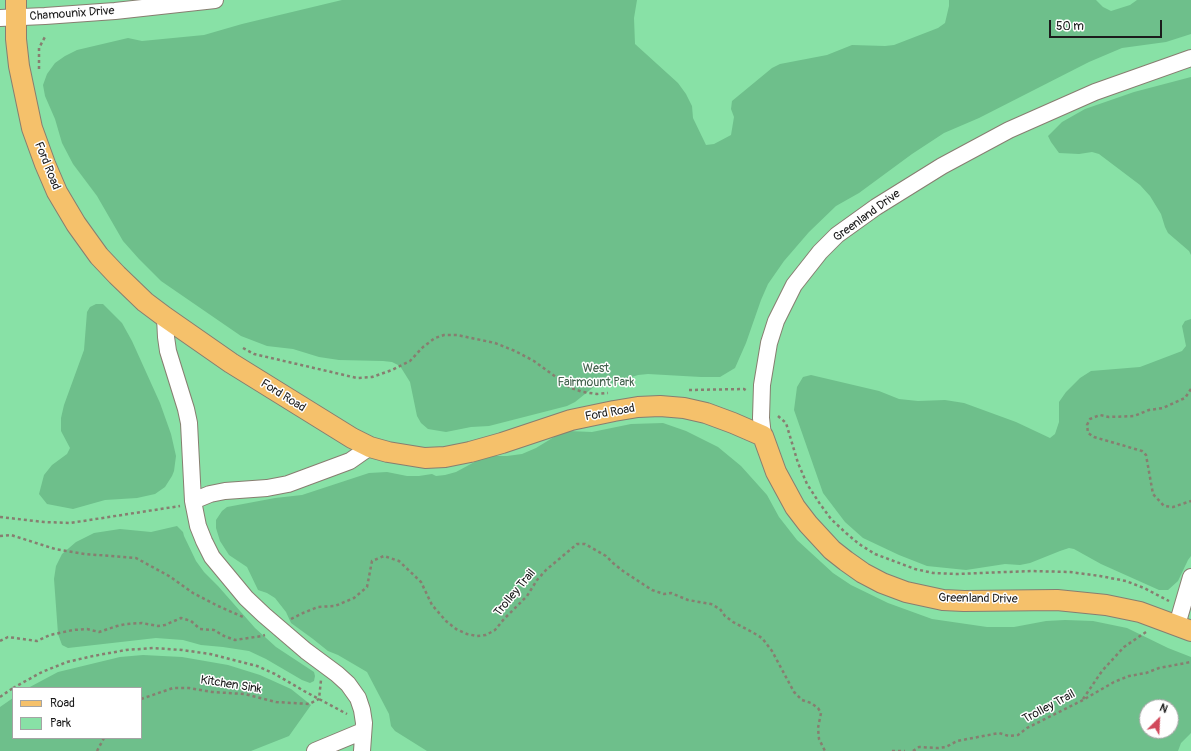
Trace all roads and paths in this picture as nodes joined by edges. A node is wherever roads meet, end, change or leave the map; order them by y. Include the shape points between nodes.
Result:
1 (215, 0) edge
2 (11, 12) edge
3 (46, 35) dead end
4 (1191, 58) edge
5 (39, 76) dead end
6 (165, 317) junction
7 (237, 345) dead end
8 (1191, 389) edge
9 (686, 390) dead end
10 (749, 391) dead end
11 (612, 393) dead end
12 (778, 416) dead end
13 (763, 436) junction
14 (370, 447) junction
15 (193, 501) junction
16 (1191, 501) edge
17 (0, 517) edge
18 (0, 536) edge
19 (1191, 577) edge
20 (1173, 603) dead end
21 (264, 615) junction
22 (1157, 618) junction
23 (278, 627) junction
24 (1184, 628) edge
25 (0, 641) edge
26 (1191, 662) edge
27 (15, 687) edge
28 (12, 689) edge
29 (0, 697) edge
30 (142, 699) edge
31 (319, 699) junction
32 (1083, 700) junction
33 (364, 727) junction
34 (103, 739) edge
35 (97, 751) edge
36 (315, 751) edge
37 (362, 751) edge
38 (825, 751) edge
39 (892, 751) edge
40 (905, 751) edge
41 (913, 751) edge

1 - 2 street, Chamounix Drive via 115,11
2 - 6 main road, Ford Road via 24,95 35,135 57,192 99,256 145,302
3 - 5 path via 38,48
4 - 13 street, Greenland Drive via 1095,92 1009,130 942,166 837,235 794,285 776,321 769,342 762,385
6 - 14 main road, Ford Road via 231,363
6 - 15 street via 168,351 189,423
7 - 11 path via 254,354 357,378 372,377 392,370 410,361 434,338 457,335 515,351 534,361 571,388 597,394
8 - 16 path via 1185,398 1163,408 1134,416 1109,417 1100,414 1090,419 1087,425 1088,433 1094,437 1142,451 1146,455 1153,494 1164,506 1173,508
9 - 10 path
12 - 20 path via 786,423 798,463 820,504 846,533 875,554 933,573 1031,571 1100,576 1138,585
13 - 14 main road, Ford Road via 706,413 660,406 594,414 502,443 445,457 405,456
13 - 22 main road, Greenland Drive via 779,478 808,524 832,550 863,573 882,583 906,592 943,600 1057,600 1106,605
14 - 15 street via 350,461 288,484 225,491
15 - 17 path via 181,506 70,523
15 - 21 street via 198,526 212,557 246,598
18 - 21 path via 11,535 55,550 136,558 241,617 251,620
19 - 24 street
21 - 23 street
22 - 24 main road, Greenland Drive
22 - 32 path via 1149,631 1124,647 1102,671
23 - 25 path, Trolley Trail via 262,636 235,640 214,630 200,629 191,621 181,618 158,626 126,624 99,632 87,628 73,630 36,641 8,637
23 - 33 street via 348,684 358,698
23 - 38 path, Trolley Trail via 318,607 335,606 354,598 367,587 372,561 384,556 399,561 422,582 432,605 456,629 467,634 486,635 495,630 559,558 577,544 585,544 652,590 711,604 733,622 762,638 794,692 802,700 818,708 821,713 819,740
26 - 32 path, Trolley Trail via 1129,676
27 - 31 path via 67,662 119,651 153,648 210,654 257,666
28 - 29 path
30 - 31 path, Kitchen Sink via 173,688 189,688 245,694 276,702 309,704
31 - 33 path
32 - 41 path, Trolley Trail via 1018,735 999,733 957,741 946,747 919,747
33 - 36 street
33 - 37 street
34 - 35 path
39 - 40 path

